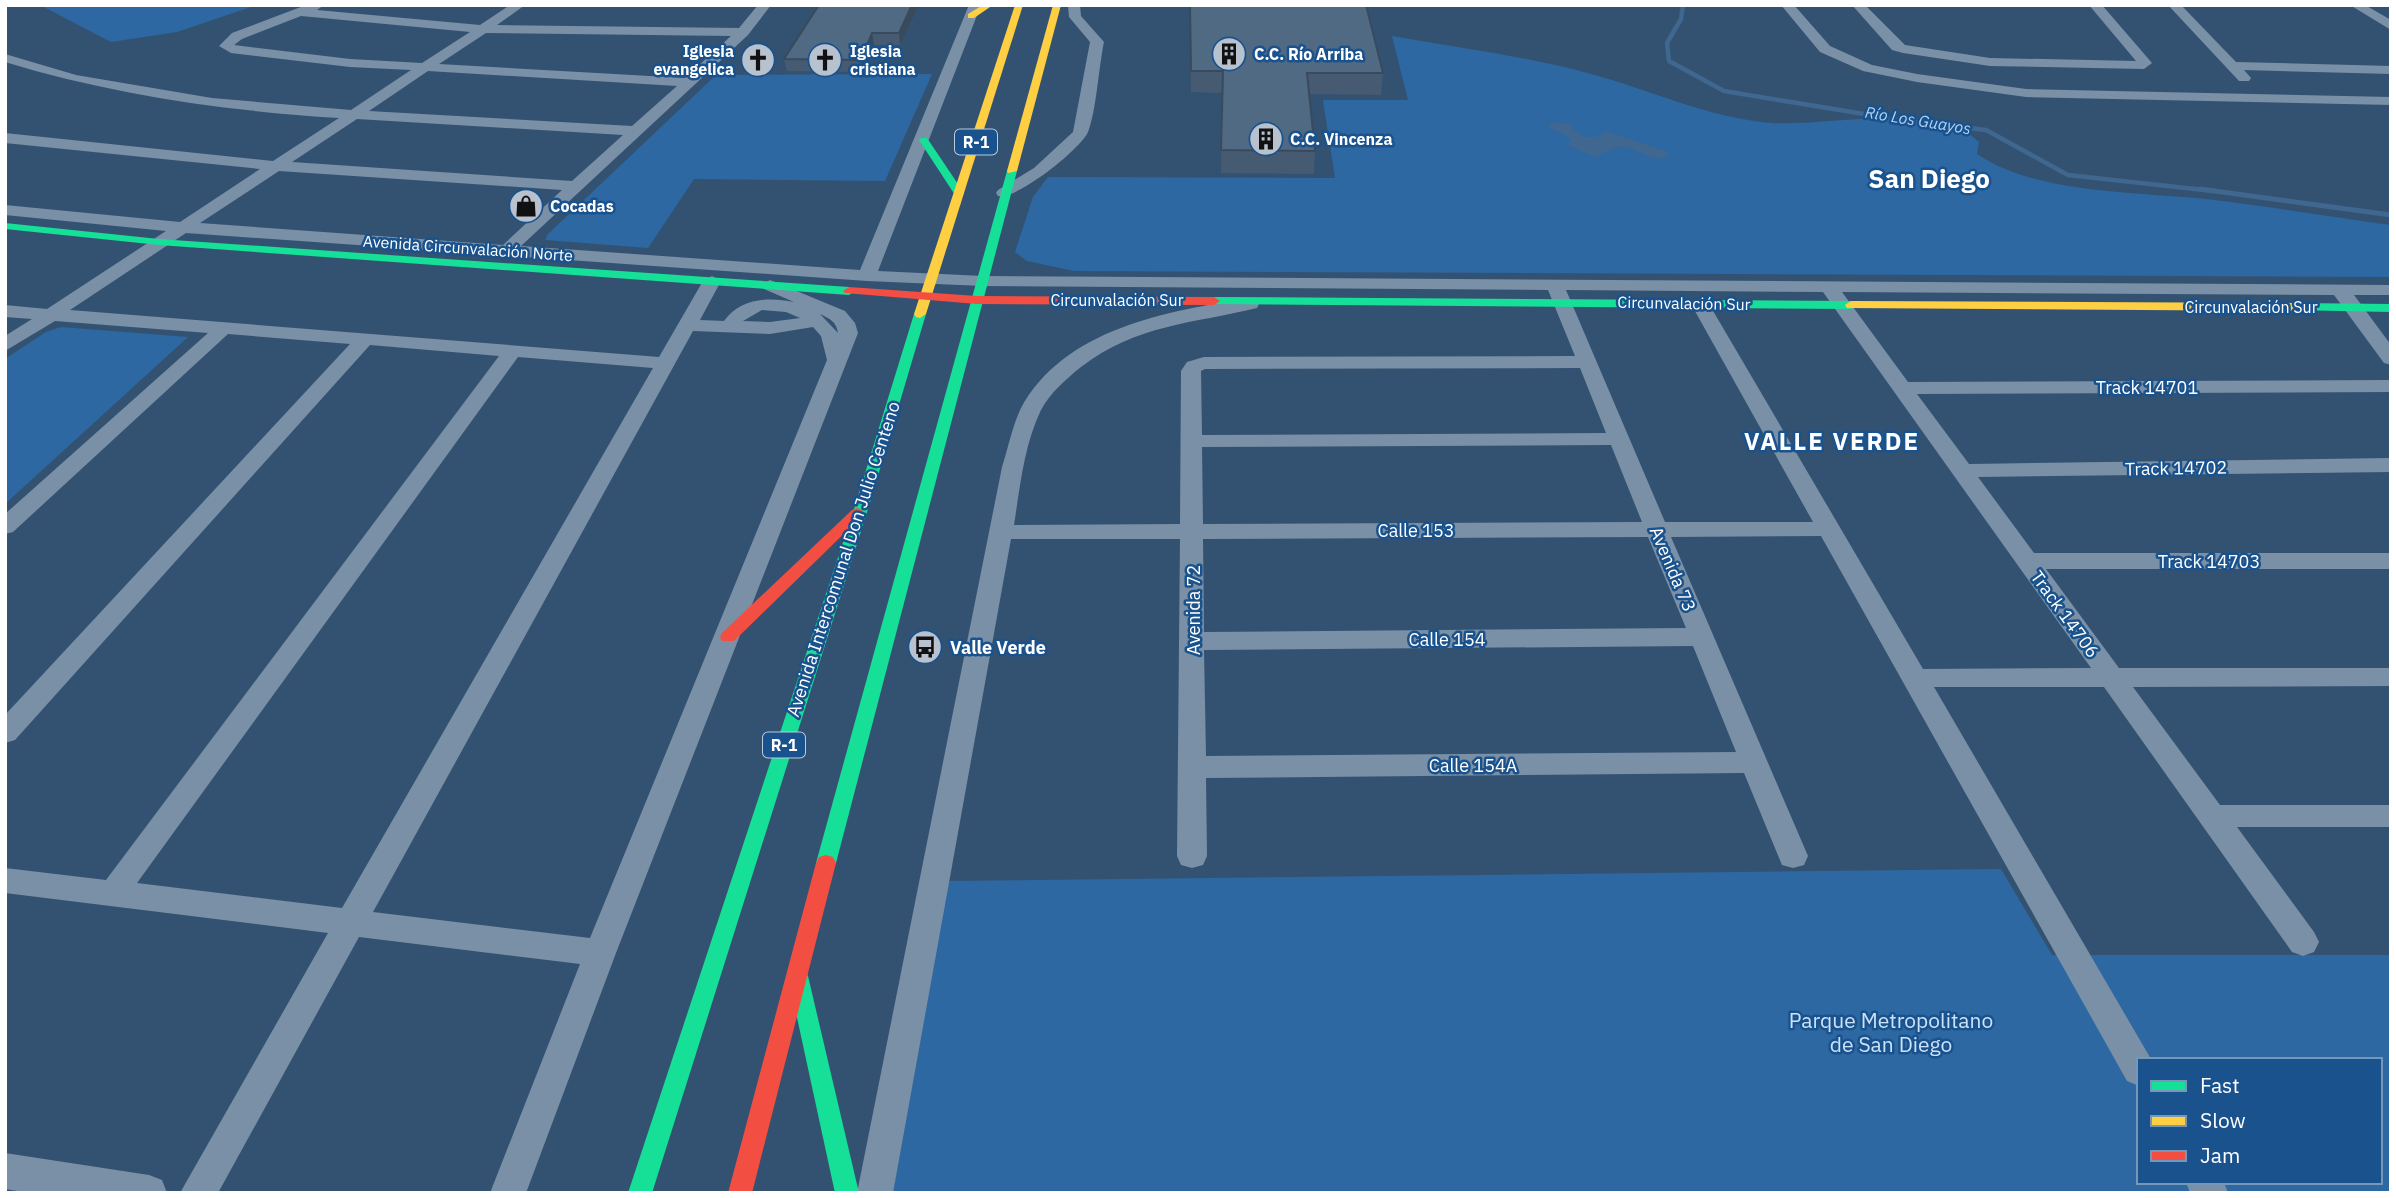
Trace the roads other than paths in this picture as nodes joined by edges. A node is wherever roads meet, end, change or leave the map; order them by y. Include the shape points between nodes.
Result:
1 (318, 5) edge
2 (519, 5) edge
3 (765, 5) edge
4 (989, 5) edge
5 (1019, 5) edge
6 (1057, 5) edge
7 (1073, 5) edge
8 (1787, 5) edge
9 (1858, 5) edge
10 (2095, 5) edge
11 (2174, 5) edge
12 (2356, 5) edge
13 (973, 11) edge
14 (300, 12) junction
15 (2391, 26) edge
16 (482, 29) junction
17 (743, 32) junction
18 (1071, 32) junction
19 (1044, 57) junction
20 (5, 58) edge
21 (2233, 66) junction
22 (423, 68) junction
23 (2391, 70) edge
24 (689, 82) junction
25 (2255, 90) dead end
26 (2391, 101) edge
27 (353, 114) junction
28 (635, 131) junction
29 (5, 138) edge
30 (924, 140) junction
31 (272, 167) junction
32 (574, 186) junction
33 (959, 193) junction
34 (1004, 193) junction
35 (5, 210) edge
36 (5, 226) edge
37 (180, 228) junction
38 (159, 242) junction
39 (507, 250) junction
40 (867, 276) junction
41 (931, 278) junction
42 (712, 281) junction
43 (983, 281) junction
44 (2338, 290) junction
45 (1558, 292) junction
46 (770, 293) junction
47 (1834, 295) junction
48 (925, 296) junction
49 (2389, 297) edge
50 (977, 300) junction
51 (1271, 300) junction
52 (1700, 304) junction
53 (2355, 307) junction
54 (5, 312) edge
55 (51, 315) junction
56 (817, 321) junction
57 (687, 325) junction
58 (729, 327) junction
59 (225, 328) junction
60 (364, 340) junction
61 (5, 345) edge
62 (512, 352) junction
63 (2391, 359) edge
64 (837, 360) junction
65 (1587, 362) junction
66 (666, 363) junction
67 (2391, 386) edge
68 (1903, 388) junction
69 (1619, 439) junction
70 (1193, 441) junction
71 (2391, 465) edge
72 (1962, 471) junction
73 (861, 509) junction
74 (5, 527) edge
75 (1829, 529) junction
76 (1657, 530) junction
77 (1193, 531) junction
78 (1002, 532) junction
79 (2027, 561) junction
80 (2391, 561) edge
81 (728, 637) junction
82 (1702, 637) junction
83 (1193, 641) junction
84 (2111, 677) junction
85 (2391, 677) edge
86 (1914, 678) junction
87 (5, 733) edge
88 (1754, 762) junction
89 (1192, 767) junction
90 (2212, 816) junction
91 (2391, 816) edge
92 (1192, 856) dead end
93 (1793, 856) dead end
94 (5, 880) edge
95 (113, 893) junction
96 (350, 922) junction
97 (2303, 942) dead end
98 (600, 953) junction
99 (797, 969) junction
100 (2137, 1067) edge
101 (5, 1171) edge
102 (149, 1193) edge
103 (198, 1193) edge
104 (508, 1193) edge
105 (640, 1193) edge
106 (740, 1193) edge
107 (847, 1193) edge
108 (876, 1193) edge

1 - 14 street
2 - 16 street
3 - 17 street
4 - 13 main road
5 - 33 main road, Avenida Intercomunal Don Julio Centeno / R-1
6 - 19 main road, R-1
7 - 18 street
8 - 26 street via 1814,40 1842,58 1868,68 1940,82 2026,93
9 - 10 street via 1903,49 1990,62 2144,65
11 - 21 street
12 - 15 street
13 - 30 street
14 - 16 street
14 - 22 street via 237,36 226,46 274,55
16 - 17 street
16 - 22 street
17 - 24 street
18 - 19 main road
18 - 34 street via 1097,42 1080,134 1040,171
19 - 34 main road, R-1
20 - 27 street via 139,92
21 - 23 street
21 - 25 street
22 - 24 street
22 - 27 street
24 - 28 street
27 - 28 street
27 - 31 street
28 - 32 street
29 - 31 street
30 - 33 main road
30 - 40 street
31 - 32 street
31 - 37 street
32 - 39 street
33 - 41 main road, Avenida Intercomunal Don Julio Centeno / R-1
34 - 43 main road, R-1
35 - 37 street, Avenida Circunvalación Norte
36 - 38 main road, Avenida Circunvalación Norte
37 - 38 street
37 - 39 street, Avenida Circunvalación Norte
38 - 42 main road, Avenida Circunvalación Norte
38 - 55 street
39 - 40 street, Avenida Circunvalación Norte
40 - 41 street, Avenida Circunvalación Norte
41 - 43 street, Circunvalación Sur
41 - 48 main road, Avenida Intercomunal Don Julio Centeno / R-1
42 - 46 main road, Avenida Circunvalación Norte
42 - 57 street
43 - 45 street, Circunvalación Sur
43 - 50 main road, R-1
44 - 47 street, Circunvalación Sur
44 - 49 street, Circunvalación Sur
44 - 53 street
45 - 47 street, Circunvalación Sur
45 - 51 main road, Circunvalación Sur
45 - 52 main road, Circunvalación Sur
45 - 65 street, Avenida 73
46 - 48 main road, Avenida Circunvalación Norte
46 - 56 street
46 - 58 street via 737,314
46 - 64 street via 838,315 848,333
47 - 52 main road, Circunvalación Sur
47 - 53 main road, Circunvalación Sur
47 - 68 street, Track 14706
48 - 50 main road, Circunvalación Sur
48 - 73 main road, Avenida Intercomunal Don Julio Centeno / R-1
49 - 53 main road, Circunvalación Sur
50 - 51 main road, Circunvalación Sur
50 - 99 main road, R-1
51 - 78 street via 1166,318 1120,332 1079,358 1052,382 1031,410 1013,467
52 - 75 street
53 - 63 street
54 - 55 street
55 - 59 street
55 - 61 street
56 - 58 street via 770,328
56 - 64 street via 831,335
57 - 58 street
57 - 66 street
59 - 60 street
59 - 74 street
60 - 62 street
60 - 87 street
62 - 66 street
62 - 95 street
64 - 81 street
65 - 69 street, Avenida 73
65 - 70 street, Avenida 72 via 1204,363 1191,371
66 - 96 street
67 - 68 street, Track 14701
68 - 72 street, Track 14706
69 - 70 street
69 - 76 street, Avenida 73
70 - 77 street, Avenida 72
71 - 72 street, Track 14702
72 - 79 street, Track 14706
73 - 81 main road
73 - 105 main road, Avenida Intercomunal Don Julio Centeno / R-1
75 - 76 street, Calle 153
75 - 86 street
76 - 77 street, Calle 153
76 - 82 street, Avenida 73
77 - 78 street, Calle 153
77 - 83 street, Avenida 72
78 - 108 street
79 - 80 street, Track 14703
79 - 84 street, Track 14706
81 - 98 street
82 - 83 street, Calle 154
82 - 88 street, Avenida 73
83 - 89 street, Avenida 72
84 - 85 street
84 - 86 street
84 - 90 street, Track 14706
86 - 100 street
88 - 89 street, Calle 154A
88 - 93 street, Avenida 73
89 - 92 street, Avenida 72
90 - 91 street
90 - 97 street, Track 14706
94 - 95 street
95 - 96 street
96 - 98 street
96 - 103 street
98 - 104 street
99 - 106 main road, R-1
99 - 107 main road
101 - 102 street

